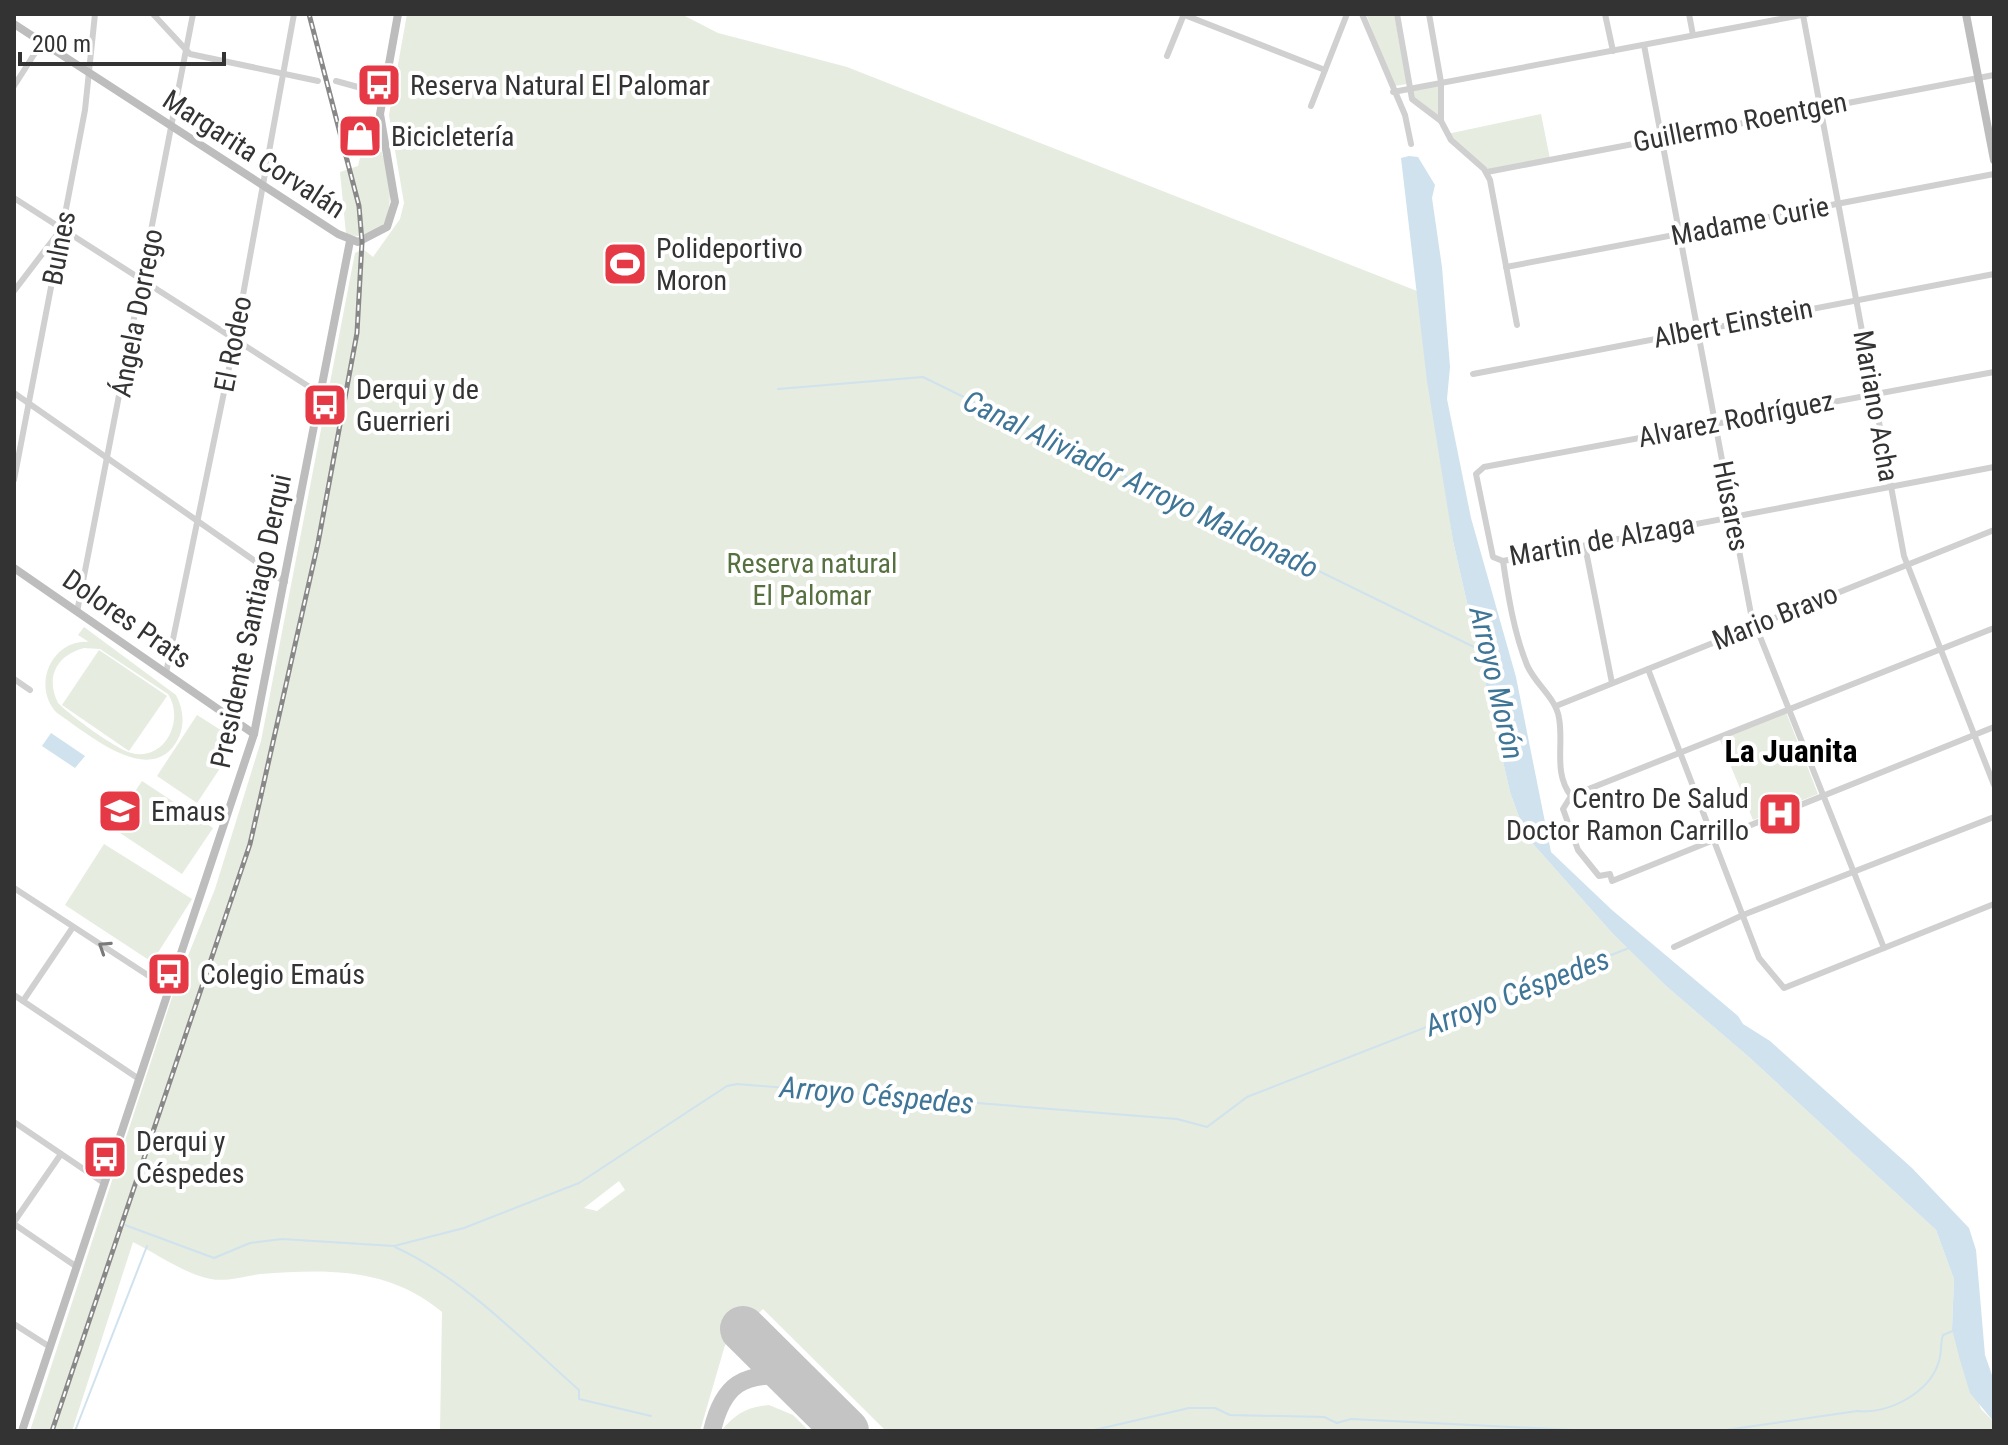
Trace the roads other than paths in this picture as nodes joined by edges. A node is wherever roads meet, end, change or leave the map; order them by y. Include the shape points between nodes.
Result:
1 (95, 14) edge
2 (153, 14) edge
3 (193, 14) edge
4 (294, 14) edge
5 (398, 14) edge
6 (1183, 14) edge
7 (1347, 14) edge
8 (1362, 14) edge
9 (1397, 14) edge
10 (1429, 14) edge
11 (1605, 14) edge
12 (1689, 14) edge
13 (1805, 14) edge
14 (1966, 14) edge
15 (1774, 17) edge
16 (14, 24) edge
17 (1693, 35) junction
18 (42, 42) junction
19 (1644, 45) junction
20 (1613, 51) junction
21 (185, 52) junction
22 (1167, 56) dead end
23 (1325, 70) junction
24 (90, 74) junction
25 (284, 74) junction
26 (1994, 75) edge
27 (1978, 78) junction
28 (318, 81) dead end
29 (336, 81) dead end
30 (1441, 82) junction
31 (14, 86) edge
32 (1411, 88) junction
33 (1393, 92) junction
34 (383, 94) junction
35 (1416, 104) junction
36 (1311, 106) dead end
37 (1820, 107) junction
38 (1405, 115) junction
39 (1441, 121) junction
40 (171, 126) junction
41 (1662, 137) junction
42 (1411, 144) dead end
43 (1994, 160) edge
44 (1487, 172) junction
45 (1994, 174) edge
46 (262, 184) junction
47 (14, 198) edge
48 (1839, 204) junction
49 (62, 228) junction
50 (1679, 234) junction
51 (350, 241) junction
52 (1506, 267) junction
53 (1994, 274) edge
54 (144, 280) junction
55 (14, 291) edge
56 (1856, 300) junction
57 (1517, 325) dead end
58 (1698, 330) junction
59 (235, 339) junction
60 (1994, 372) edge
61 (1473, 374) dead end
62 (14, 393) edge
63 (1873, 394) junction
64 (322, 395) junction
65 (29, 403) junction
66 (1715, 423) junction
67 (109, 460) junction
68 (1994, 467) edge
69 (14, 480) edge
70 (1891, 487) junction
71 (1733, 516) junction
72 (198, 523) junction
73 (1994, 530) edge
74 (1585, 546) junction
75 (1493, 557) joint
76 (1503, 561) junction
77 (1907, 564) junction
78 (14, 568) edge
79 (285, 582) junction
80 (77, 612) junction
81 (1754, 625) junction
82 (1994, 628) edge
83 (1941, 649) junction
84 (1648, 669) junction
85 (166, 673) junction
86 (14, 679) edge
87 (1612, 683) junction
88 (30, 690) dead end
89 (1556, 706) junction
90 (1788, 709) junction
91 (1994, 727) edge
92 (254, 734) junction
93 (1974, 734) junction
94 (1680, 753) junction
95 (1994, 785) edge
96 (1822, 795) junction
97 (1571, 796) junction
98 (1994, 817) edge
99 (1714, 838) junction
100 (1853, 873) junction
101 (14, 888) edge
102 (1994, 904) edge
103 (1743, 915) junction
104 (73, 927) junction
105 (1674, 947) dead end
106 (1884, 948) junction
107 (169, 989) junction
108 (14, 995) edge
109 (23, 1001) junction
110 (139, 1079) junction
111 (14, 1122) edge
112 (61, 1154) junction
113 (104, 1183) junction
114 (14, 1223) edge
115 (77, 1267) junction
116 (14, 1324) edge
117 (50, 1347) junction
118 (14, 1428) edge
119 (21, 1431) edge

1 - 24 street, Bulnes
2 - 21 street
3 - 21 street, Ángela Dorrego
4 - 25 street, El Rodeo
5 - 34 street
6 - 22 street
6 - 23 street
7 - 23 street
8 - 33 street
9 - 32 street
10 - 30 street
11 - 20 street
12 - 17 street
13 - 15 street
13 - 37 street, Mariano Acha
14 - 27 street
15 - 17 street
16 - 18 street, Margarita Corvalán
17 - 19 street
18 - 24 street, Margarita Corvalán
18 - 31 street
19 - 20 street
19 - 41 street, Húsares
20 - 30 street
21 - 25 street
21 - 40 street, Ángela Dorrego
23 - 36 street
24 - 40 street, Margarita Corvalán
24 - 49 street, Bulnes
25 - 28 street
25 - 46 street, El Rodeo
26 - 27 street, Guillermo Roentgen
27 - 37 street, Guillermo Roentgen
27 - 43 street
29 - 34 street
30 - 32 street
30 - 39 street
32 - 33 street
32 - 35 street
33 - 38 street
34 - 51 street via 380,121 393,216 375,237
35 - 38 street
35 - 39 street
37 - 41 street, Guillermo Roentgen
37 - 48 street, Mariano Acha
38 - 42 street
39 - 44 street via 1451,140
40 - 46 street, Margarita Corvalán
40 - 54 street, Ángela Dorrego
41 - 44 street, Guillermo Roentgen
41 - 50 street, Húsares
44 - 52 street
45 - 48 street, Madame Curie
46 - 51 street, Margarita Corvalán
46 - 59 street, El Rodeo
47 - 49 street
48 - 50 street, Madame Curie
48 - 56 street, Mariano Acha
49 - 54 street
49 - 55 street
49 - 65 street, Bulnes
50 - 52 street, Madame Curie
50 - 58 street, Húsares
51 - 64 street, Presidente Santiago Derqui
52 - 57 street
53 - 56 street, Albert Einstein
54 - 59 street
54 - 67 street, Ángela Dorrego
56 - 58 street, Albert Einstein
56 - 63 street, Mariano Acha
58 - 61 street, Albert Einstein
58 - 66 street, Húsares
59 - 64 street
59 - 72 street, El Rodeo
60 - 63 street, Alvarez Rodríguez
62 - 65 street
63 - 66 street, Alvarez Rodríguez
63 - 70 street, Mariano Acha
64 - 79 street, Presidente Santiago Derqui
65 - 67 street
65 - 69 street, Bulnes
66 - 71 street, Húsares
66 - 75 street, Alvarez Rodríguez via 1478,470
67 - 72 street
67 - 80 street, Ángela Dorrego
68 - 70 street, Martin de Alzaga
70 - 71 street, Martin de Alzaga
70 - 77 street, Mariano Acha
71 - 74 street, Martin de Alzaga
71 - 81 street, Húsares
72 - 79 street
72 - 85 street, El Rodeo
73 - 77 street, Mario Bravo
74 - 76 street, Martin de Alzaga
74 - 87 street
75 - 76 street, Martin de Alzaga
76 - 89 street via 1526,662
77 - 81 street, Mario Bravo
77 - 83 street, Mariano Acha
78 - 80 street, Dolores Prats
79 - 92 street, Presidente Santiago Derqui
80 - 85 street, Dolores Prats
81 - 84 street, Mario Bravo
81 - 90 street, Húsares
82 - 83 street
83 - 90 street
83 - 93 street, Mariano Acha
84 - 87 street, Mario Bravo
84 - 94 street
85 - 92 street, Dolores Prats
86 - 88 street
87 - 89 street, Mario Bravo
89 - 97 street via 1560,777
90 - 94 street
90 - 96 street, Húsares
91 - 93 street
92 - 107 street, Presidente Santiago Derqui
93 - 95 street, Mariano Acha
93 - 96 street
94 - 97 street
94 - 99 street
96 - 99 street
96 - 100 street, Húsares
97 - 99 street via 1563,809 1578,850 1596,874 1610,874 1612,881
98 - 100 street
99 - 103 street
100 - 103 street
100 - 106 street, Húsares
101 - 104 street
102 - 106 street
103 - 105 street
103 - 106 street via 1759,958 1784,988
107 -> 104 street
104 - 109 street
107 - 110 street, Presidente Santiago Derqui
108 - 109 street
109 - 110 street
110 - 113 street, Presidente Santiago Derqui
111 - 112 street
112 - 113 street
112 - 114 street
113 - 115 street, Presidente Santiago Derqui
114 - 115 street
115 - 117 street, Presidente Santiago Derqui
116 - 117 street
117 - 119 street, Presidente Santiago Derqui
118 - 119 street

